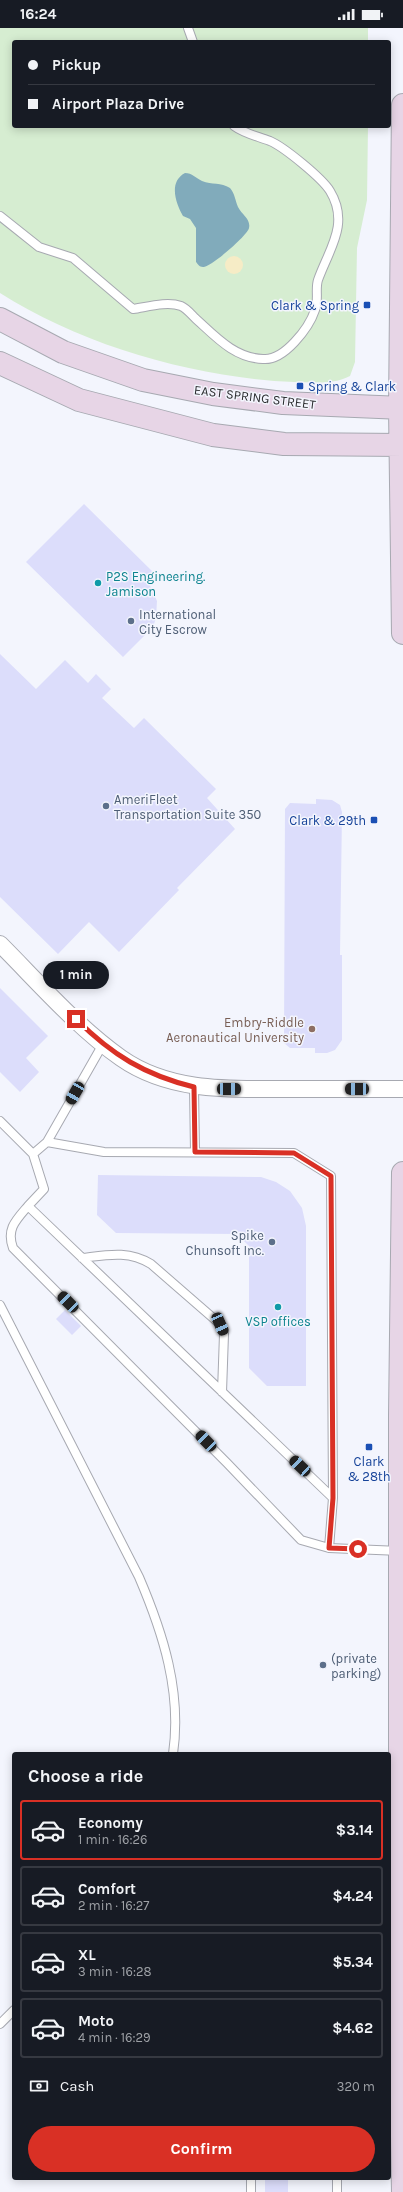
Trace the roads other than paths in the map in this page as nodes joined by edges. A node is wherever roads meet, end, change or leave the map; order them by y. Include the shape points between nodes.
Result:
1 (188, 28) edge
2 (192, 40) edge
3 (403, 105) edge
4 (236, 128) edge
5 (0, 216) edge
6 (0, 320) edge
7 (0, 363) edge
8 (402, 408) edge
9 (401, 450) edge
10 (402, 522) edge
11 (402, 566) edge
12 (403, 633) edge
13 (0, 944) edge
14 (103, 1044) junction
15 (194, 1087) junction
16 (403, 1089) edge
17 (0, 1121) edge
18 (47, 1142) junction
19 (195, 1152) junction
20 (33, 1154) junction
21 (403, 1173) edge
22 (28, 1206) junction
23 (82, 1258) junction
24 (0, 1305) edge
25 (222, 1392) junction
26 (333, 1498) junction
27 (329, 1548) junction
28 (401, 1551) junction
29 (173, 1752) edge
30 (12, 2012) edge
31 (0, 2024) edge
32 (402, 2024) edge
33 (400, 2137) edge
34 (251, 2180) edge
35 (337, 2180) edge
36 (251, 2192) edge
37 (337, 2192) edge
38 (402, 2192) edge

1 - 2 lane
3 - 8 main road
4 - 5 lane via 271,142 297,159 330,191 337,208 339,228 317,281 316,309 300,338 282,353 265,360 248,357 231,349 182,306 168,304 133,309 73,258 39,247
6 - 8 main road, EAST SPRING STREET via 63,352 143,380 212,394 283,403
7 - 9 main road via 79,400 212,435 284,444
8 - 9 main road
9 - 10 main road
10 - 11 main road
11 - 12 main road
13 - 14 street
14 - 15 street via 123,1059 148,1072
14 - 18 lane
15 - 16 street
15 - 19 lane
17 - 20 lane
18 - 19 lane via 104,1152
18 - 20 lane
19 - 26 lane via 294,1153 331,1176
20 - 22 lane via 44,1189
21 - 28 main road
22 - 23 lane
22 - 27 lane via 12,1228 9,1238 13,1248 301,1540
23 - 25 lane
23 - 25 lane via 112,1254 138,1256 151,1264 220,1324 224,1334
24 - 29 lane via 139,1577 157,1620 170,1664 174,1705
25 - 26 lane
26 - 27 lane
27 - 28 lane
28 - 32 main road
30 - 31 lane
32 - 33 main road
33 - 38 main road
34 - 36 lane
35 - 37 lane

